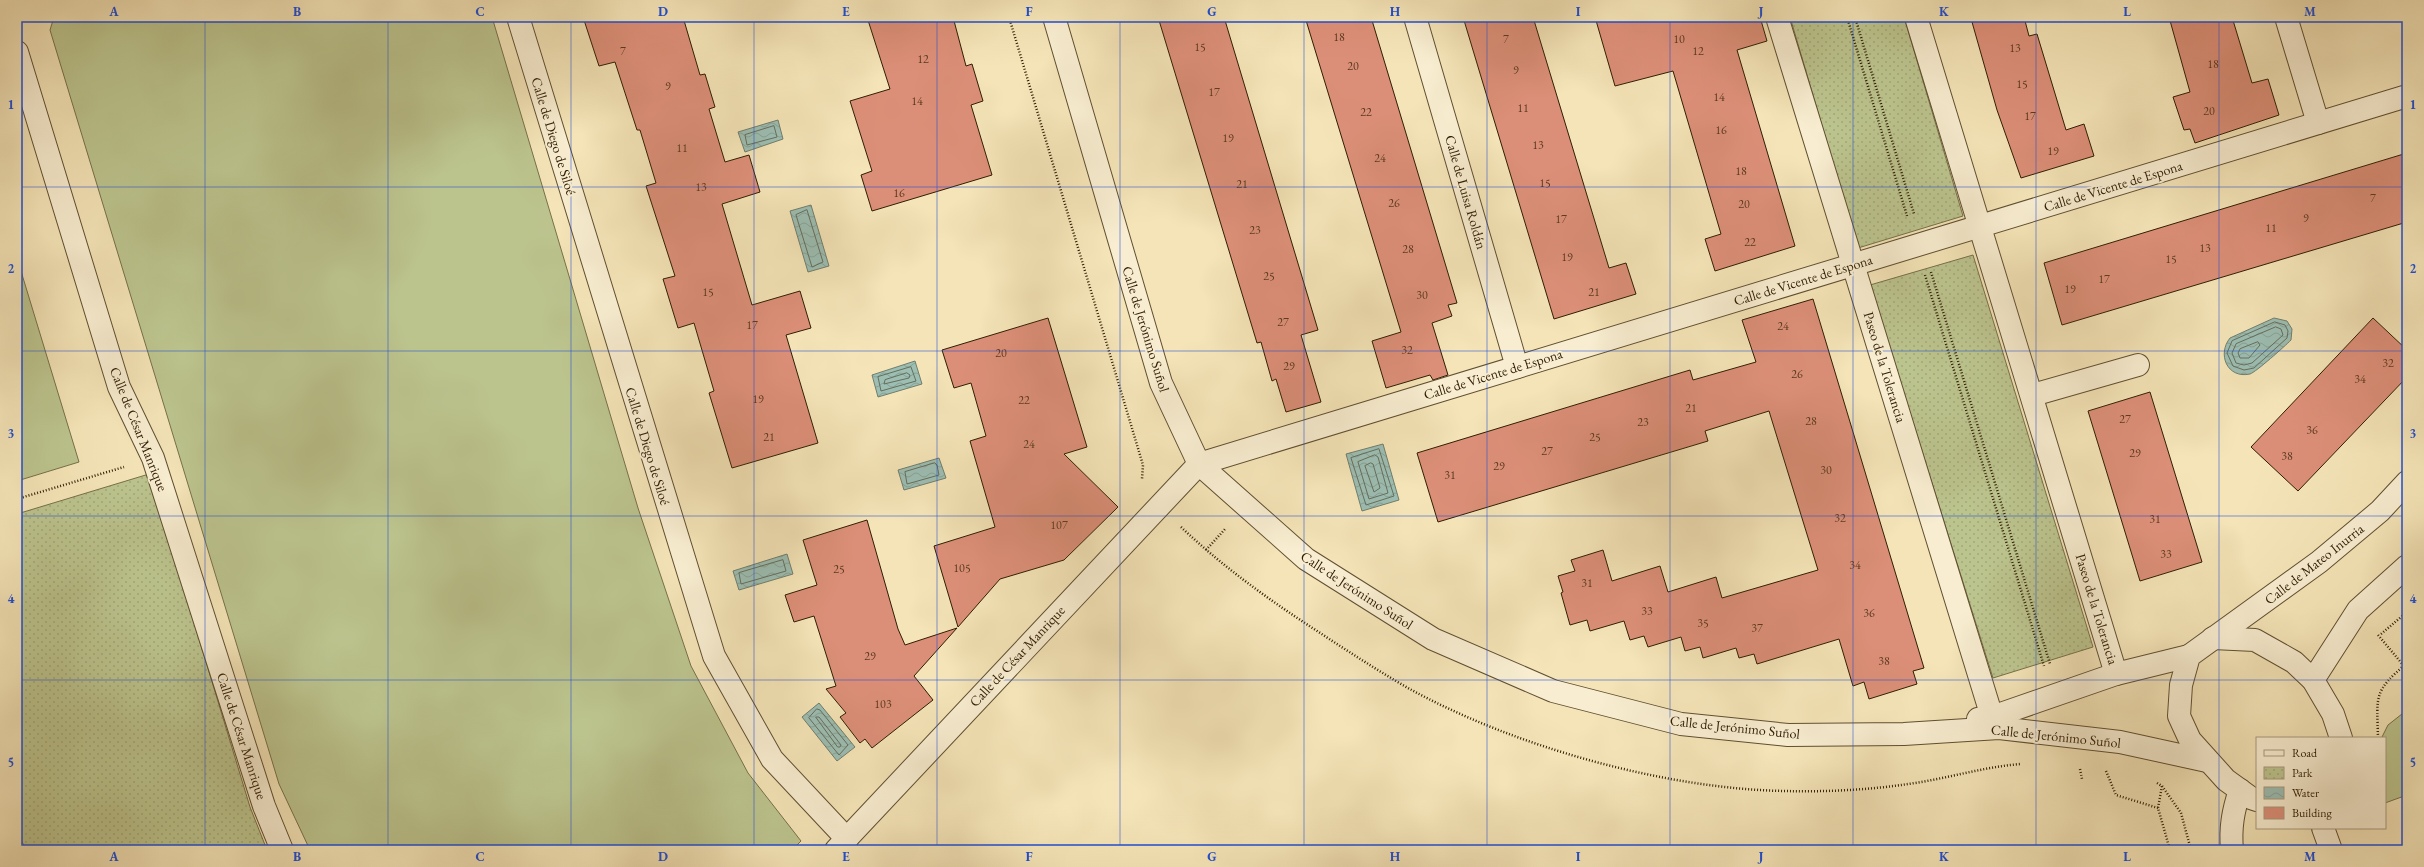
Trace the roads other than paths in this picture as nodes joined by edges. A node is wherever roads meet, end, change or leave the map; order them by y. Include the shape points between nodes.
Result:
1 (518, 17) edge
2 (1054, 17) edge
3 (1415, 17) edge
4 (1777, 17) edge
5 (1916, 17) edge
6 (2286, 17) edge
7 (17, 52) edge
8 (2407, 96) edge
9 (2318, 123) junction
10 (1979, 226) junction
11 (1854, 264) junction
12 (2138, 365) dead end
13 (1517, 367) junction
14 (2033, 395) junction
15 (1199, 464) junction
16 (2407, 482) edge
17 (2407, 566) edge
18 (2213, 638) junction
19 (2189, 656) junction
20 (2116, 674) junction
21 (2313, 680) junction
22 (1992, 717) junction
23 (1904, 734) junction
24 (2341, 737) edge
25 (2207, 761) junction
26 (2248, 795) edge
27 (2323, 829) edge
28 (841, 844) edge
29 (282, 850) edge
30 (2232, 850) edge
31 (2331, 850) edge

1 - 28 street, Calle de Diego de Siloé via 714,656 772,759
2 - 15 street, Calle de Jerónimo Suñol via 1161,383
3 - 13 street, Calle de Luisa Roldán
4 - 11 street, Paseo de la Tolerancia
5 - 10 street, Paseo de la Tolerancia
6 - 9 street
7 - 29 street, Calle de César Manrique via 119,387 153,458 264,806
8 - 9 street, Calle de Vicente de Espona
9 - 10 street, Calle de Vicente de Espona
10 - 11 street, Calle de Vicente de Espona
10 - 14 street, Paseo de la Tolerancia
11 - 13 street, Calle de Vicente de Espona
11 - 22 street, Paseo de la Tolerancia
12 - 14 street
13 - 15 street, Calle de Vicente de Espona
14 - 20 street, Paseo de la Tolerancia
15 - 23 street, Calle de Jerónimo Suñol via 1306,559 1433,639 1553,691 1681,724 1788,735
15 - 28 street, Calle de César Manrique
16 - 18 street, Calle de Mateo Inurria via 2380,511 2319,562 2264,604
17 - 21 street via 2358,610
18 - 19 street, Calle de Mateo Inurria
18 - 21 street via 2255,640 2294,662
19 - 20 street, Calle de Jerónimo Suñol
19 - 25 street via 2181,685 2180,716 2190,740
20 - 22 street, Calle de Jerónimo Suñol
21 - 24 street via 2333,714
22 - 23 street, Calle de Jerónimo Suñol
23 - 25 street, Calle de Jerónimo Suñol via 1999,728 2088,738
25 - 26 street
26 - 30 street via 2231,831
27 - 31 street

